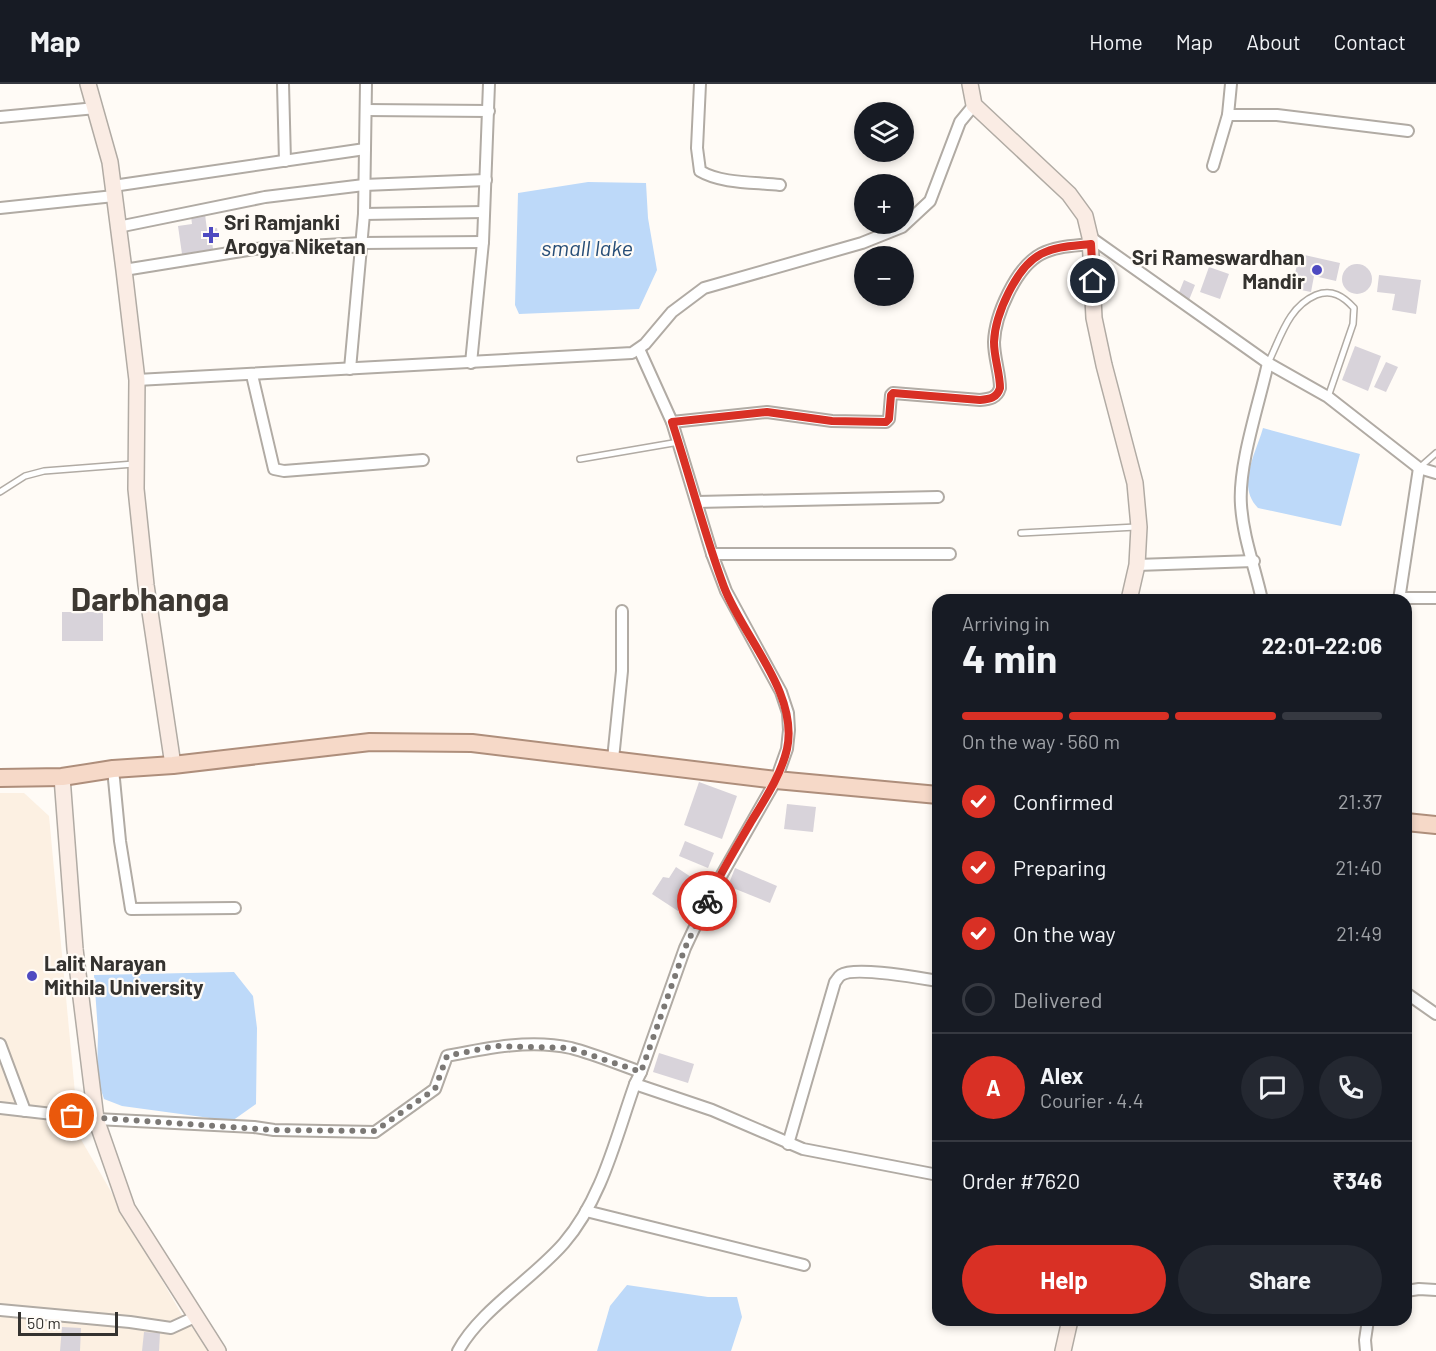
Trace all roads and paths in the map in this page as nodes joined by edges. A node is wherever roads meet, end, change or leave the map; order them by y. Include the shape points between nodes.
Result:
1 (88, 84) edge
2 (284, 84) edge
3 (366, 84) edge
4 (489, 84) edge
5 (700, 84) edge
6 (970, 84) edge
7 (1231, 84) edge
8 (974, 105) junction
9 (96, 108) junction
10 (366, 110) junction
11 (489, 111) junction
12 (1228, 115) junction
13 (0, 117) edge
14 (1408, 131) dead end
15 (365, 149) junction
16 (285, 161) junction
17 (1213, 166) dead end
18 (486, 180) junction
19 (780, 185) dead end
20 (364, 186) junction
21 (113, 191) junction
22 (0, 208) edge
23 (484, 212) junction
24 (364, 214) junction
25 (118, 227) junction
26 (1091, 240) junction
27 (483, 242) junction
28 (362, 243) junction
29 (124, 270) junction
30 (639, 349) junction
31 (471, 363) junction
32 (1268, 363) junction
33 (350, 369) junction
34 (252, 375) junction
35 (137, 380) junction
36 (1328, 397) junction
37 (672, 422) junction
38 (679, 442) junction
39 (1436, 453) edge
40 (580, 459) dead end
41 (423, 460) dead end
42 (136, 464) junction
43 (1419, 468) junction
44 (1436, 473) edge
45 (0, 492) edge
46 (938, 497) dead end
47 (698, 502) junction
48 (1139, 527) junction
49 (1021, 533) dead end
50 (712, 554) junction
51 (950, 554) dead end
52 (1254, 561) junction
53 (1137, 565) junction
54 (1130, 594) edge
55 (1261, 594) edge
56 (1400, 594) edge
57 (1436, 598) edge
58 (1412, 599) edge
59 (622, 611) dead end
60 (613, 759) junction
61 (173, 765) junction
62 (113, 769) junction
63 (62, 777) junction
64 (0, 778) edge
65 (776, 780) junction
66 (932, 794) edge
67 (1412, 824) edge
68 (1436, 825) edge
69 (235, 908) dead end
70 (932, 980) edge
71 (1412, 997) edge
72 (1436, 1014) edge
73 (0, 1044) edge
74 (641, 1072) junction
75 (635, 1084) junction
76 (0, 1108) edge
77 (25, 1111) junction
78 (96, 1119) junction
79 (788, 1144) junction
80 (932, 1174) edge
81 (586, 1211) junction
82 (804, 1265) dead end
83 (1412, 1290) edge
84 (1436, 1290) edge
85 (0, 1310) edge
86 (195, 1317) junction
87 (1069, 1326) edge
88 (1367, 1326) edge
89 (218, 1351) edge
90 (458, 1351) edge
91 (1063, 1351) edge
92 (1366, 1351) edge

1 - 9 street
2 - 16 street
3 - 10 street
4 - 11 street
5 - 19 street via 700,171 721,179
6 - 8 street
7 - 12 street
8 - 26 street via 1069,194 1085,216
8 - 30 street via 960,122 930,201 902,227 862,243 704,288 672,312
9 - 13 street
9 - 21 street
10 - 11 street
10 - 15 street
11 - 18 street
12 - 14 street via 1277,115
12 - 17 street
15 - 16 street
15 - 20 street
16 - 21 street
18 - 20 street
18 - 23 street
20 - 24 street
20 - 25 street via 266,197
21 - 22 street
21 - 25 street
23 - 24 street
23 - 27 street
24 - 28 street
25 - 29 street
26 - 32 street
26 - 37 street via 1040,254 1018,276 994,336 1000,388 992,398 893,393 886,422 832,421 767,412
26 - 48 street via 1094,318 1135,483
27 - 28 street
27 - 31 street
28 - 29 street via 254,249
28 - 33 street
29 - 35 street
30 - 31 street via 619,355
30 - 37 street
31 - 33 street
32 - 36 street
32 - 36 lane via 1299,305 1318,294 1341,295 1354,308 1353,324
32 - 52 street via 1243,473 1243,521
33 - 34 street
34 - 35 street
34 - 41 street via 276,470
35 - 42 street
36 - 43 street
37 - 38 street
38 - 40 lane
38 - 47 street
39 - 43 lane
42 - 45 lane via 44,471 25,476
42 - 61 street via 146,585
43 - 44 street
43 - 56 street
46 - 47 street
47 - 50 street
48 - 49 lane
48 - 53 street
50 - 51 street
50 - 65 street via 726,591 788,712 787,749
52 - 53 street
52 - 55 street
53 - 54 street
57 - 58 street
59 - 60 street via 622,670
60 - 61 main road via 472,743 370,742
60 - 65 main road
61 - 62 main road
62 - 63 main road
62 - 69 street via 131,909
63 - 64 main road
63 - 78 street via 75,949
65 - 66 main road
65 - 74 street via 708,899 685,948
67 - 68 main road
70 - 79 street via 853,971 835,982
71 - 72 street
73 - 77 street
74 - 75 street
74 - 78 street via 570,1048 495,1046 447,1056 435,1089 375,1131 274,1130
75 - 79 street via 723,1114
75 - 81 street
76 - 77 street
77 - 78 street
78 - 86 street via 127,1208
79 - 80 street
81 - 82 street
81 - 90 street via 564,1243 474,1328
83 - 84 street
85 - 86 street via 171,1328
86 - 89 street
87 - 91 street
88 - 92 street

